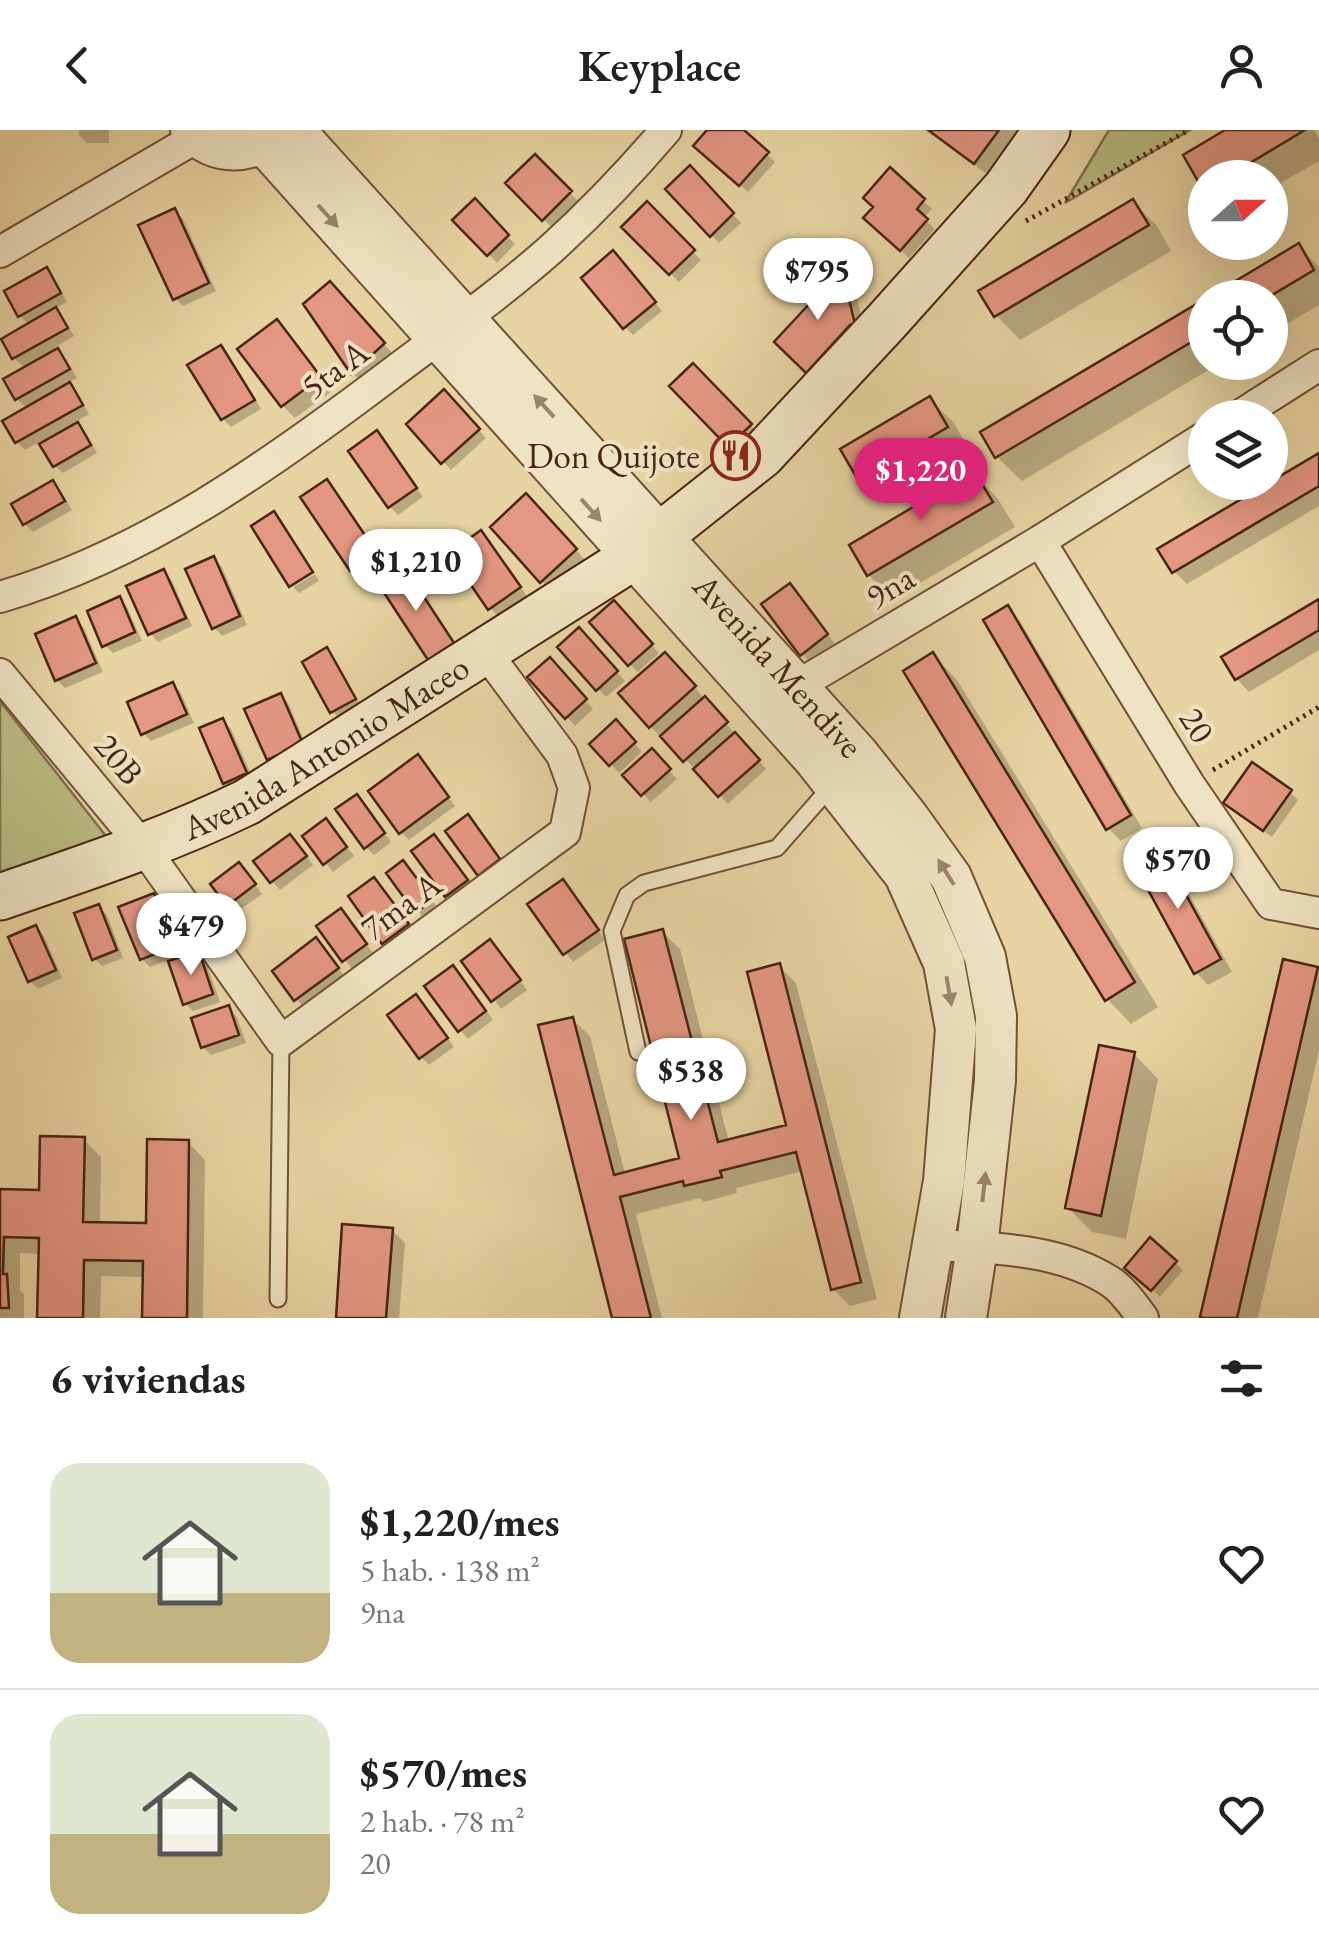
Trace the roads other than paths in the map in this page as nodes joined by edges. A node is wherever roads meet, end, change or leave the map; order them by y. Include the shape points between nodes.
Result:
1 (666, 130) edge
2 (1046, 130) edge
3 (194, 133) edge
4 (278, 134) edge
5 (0, 252) edge
6 (451, 329) junction
7 (1319, 365) edge
8 (1264, 400) edge
9 (1188, 448) edge
10 (1040, 541) junction
11 (647, 546) junction
12 (0, 596) edge
13 (486, 651) junction
14 (0, 674) edge
15 (783, 697) junction
16 (846, 769) junction
17 (144, 848) junction
18 (0, 898) edge
19 (1319, 912) edge
20 (281, 1041) junction
21 (638, 1052) dead end
22 (933, 1244) junction
23 (977, 1247) junction
24 (278, 1299) dead end
25 (920, 1318) edge
26 (966, 1318) edge
27 (1143, 1318) edge

1 - 6 street, 5ta A via 550,249
2 - 11 main road, Avenida Antonio Maceo via 1006,188 762,455
3 - 4 street, Avenida Mendive via 236,150
3 - 5 street
4 - 6 street, Avenida Mendive
6 - 11 street, Avenida Mendive
6 - 12 street, 5ta A via 213,499 122,550
7 - 8 street
9 - 10 street, 9na
10 - 15 street, 9na
10 - 19 street, 20 via 1271,904
11 - 13 main road, Avenida Antonio Maceo
11 - 15 street, Avenida Mendive
13 - 17 main road, Avenida Antonio Maceo via 247,802
13 - 20 street, 7ma A via 562,755 574,788 565,832
14 - 17 street, 20B
15 - 16 street, Avenida Mendive
16 - 21 lane via 777,848 644,883 627,895 612,931
16 -> 22 street, Avenida Mendive via 905,874 944,963 956,1029
23 -> 16 street, Avenida Mendive via 996,1081 996,1016 984,957 951,876 908,817
17 - 18 main road, Avenida Antonio Maceo
17 - 20 street, 20B
20 - 24 lane
22 - 23 street
22 - 25 street, Avenida Mendive
23 - 26 street, Avenida Mendive
23 - 27 street via 1073,1264 1113,1284

